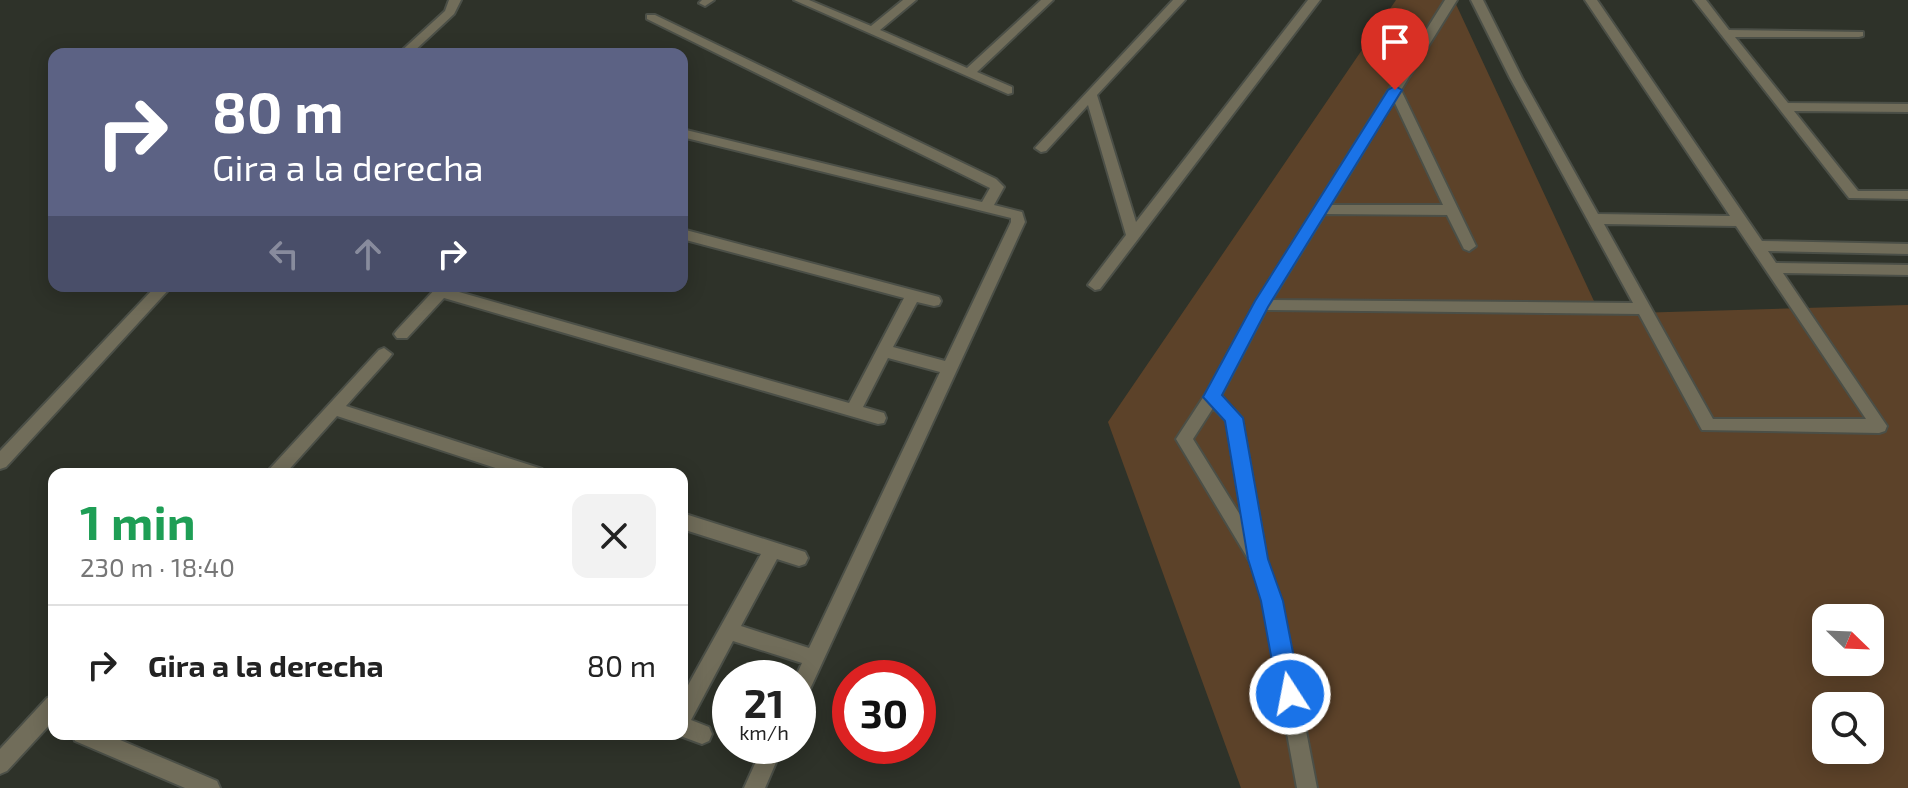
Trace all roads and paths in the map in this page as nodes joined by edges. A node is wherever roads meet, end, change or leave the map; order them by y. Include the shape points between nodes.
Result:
1 (455, 0) edge
2 (800, 0) edge
3 (910, 0) edge
4 (1047, 0) edge
5 (1179, 0) edge
6 (1314, 0) edge
7 (1451, 0) edge
8 (1477, 0) edge
9 (1591, 0) edge
10 (1700, 0) edge
11 (651, 17) dead end
12 (872, 31) junction
13 (1726, 33) junction
14 (1859, 34) dead end
15 (411, 48) edge
16 (969, 73) junction
17 (1008, 90) dead end
18 (1395, 90) junction
19 (1091, 95) junction
20 (1785, 107) junction
21 (1908, 108) edge
22 (688, 134) edge
23 (1041, 148) dead end
24 (1908, 195) edge
25 (987, 205) junction
26 (1322, 209) junction
27 (1452, 210) junction
28 (1594, 219) junction
29 (1738, 221) junction
30 (688, 236) edge
31 (1133, 237) junction
32 (1469, 246) dead end
33 (1755, 246) junction
34 (1908, 249) edge
35 (1773, 268) junction
36 (1908, 270) edge
37 (1095, 285) dead end
38 (159, 292) edge
39 (441, 292) edge
40 (454, 292) edge
41 (913, 295) junction
42 (934, 301) dead end
43 (1261, 305) junction
44 (1644, 309) junction
45 (402, 334) dead end
46 (885, 351) junction
47 (384, 354) dead end
48 (949, 368) junction
49 (1212, 397) junction
50 (334, 409) junction
51 (853, 410) junction
52 (878, 418) dead end
53 (0, 462) edge
54 (280, 468) edge
55 (517, 468) edge
56 (688, 523) edge
57 (772, 550) junction
58 (799, 558) dead end
59 (1258, 559) junction
60 (728, 631) junction
61 (814, 658) joint
62 (688, 705) edge
63 (48, 717) edge
64 (96, 740) edge
65 (0, 764) edge
66 (765, 764) edge
67 (210, 788) edge
68 (754, 788) edge
69 (1307, 788) edge

1 - 15 street via 450,12
2 - 12 street
3 - 12 street
4 - 16 street
5 - 19 street
6 - 31 street
7 - 18 street
8 - 28 street
9 - 29 street
10 - 13 street
11 - 25 street via 991,182 997,193
12 - 16 street
13 - 14 street
13 - 20 street
16 - 17 street
18 - 26 street
18 - 27 street
19 - 23 street
19 - 31 street
20 - 21 street
20 - 24 street via 1854,195
22 - 25 street
25 - 48 street via 1010,210 1018,222
26 - 27 street
26 - 43 street
27 - 32 street
28 - 29 street
28 - 44 street
29 - 33 street
30 - 41 street
31 - 37 street
33 - 34 street
33 - 35 street
35 - 36 street
35 - 44 street via 1879,426 1708,425
38 - 53 street
39 - 45 street
40 - 51 street
41 - 42 street
41 - 46 street
43 - 44 street
43 - 49 street
46 - 48 street
46 - 51 street
47 - 50 street
48 - 61 street
49 - 59 street via 1234,418
49 - 59 street via 1184,439
50 - 54 street
50 - 55 street
51 - 52 street
56 - 57 street
57 - 58 street
57 - 60 street
59 - 69 street via 1272,601
60 - 61 street
60 - 62 street
63 - 65 street
64 - 67 street
66 - 68 street

